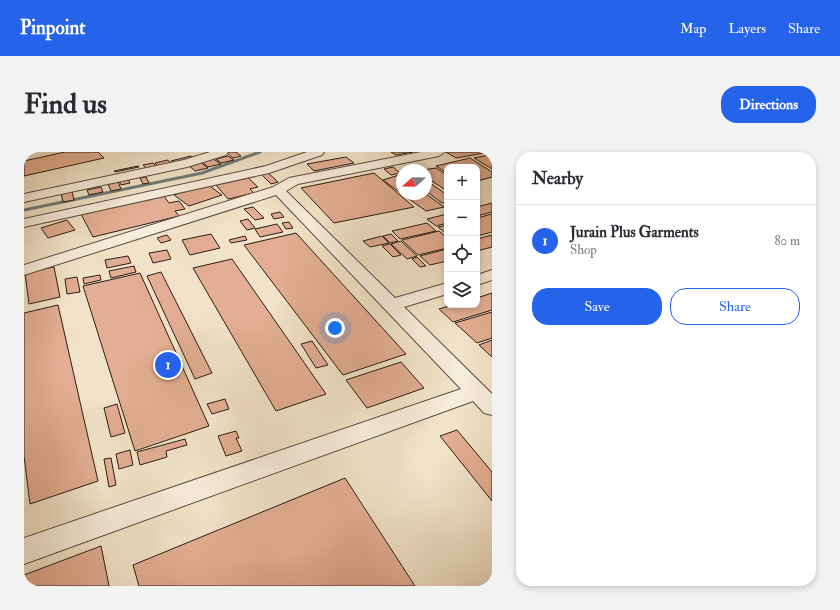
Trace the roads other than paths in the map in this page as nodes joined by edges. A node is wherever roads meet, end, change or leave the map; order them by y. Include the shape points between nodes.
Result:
1 (222, 152) edge
2 (318, 152) edge
3 (439, 152) edge
4 (278, 190) junction
5 (24, 198) edge
6 (24, 223) edge
7 (24, 270) edge
8 (492, 275) edge
9 (480, 279) edge
10 (444, 289) edge
11 (393, 305) junction
12 (484, 399) edge
13 (24, 551) edge

1 - 5 street
2 - 6 street via 270,169
3 - 4 street via 294,181
4 - 7 street
4 - 11 street
8 - 9 street
10 - 11 street
11 - 12 street
12 - 13 street

